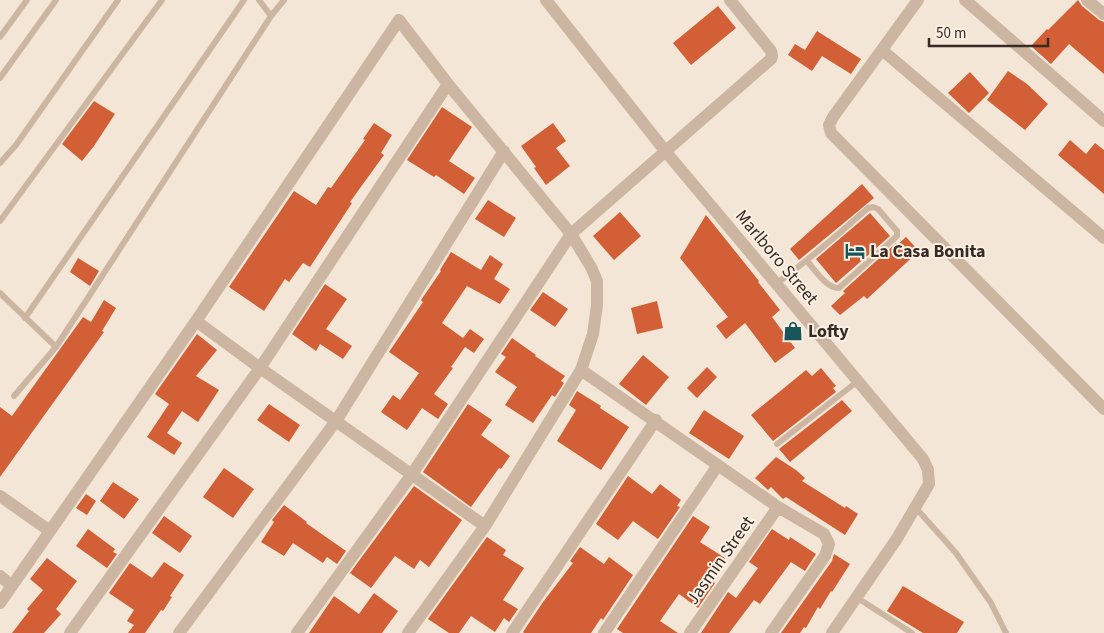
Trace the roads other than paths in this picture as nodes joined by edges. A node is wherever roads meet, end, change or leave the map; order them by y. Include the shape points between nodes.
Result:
1 (27, 0) edge
2 (56, 0) edge
3 (118, 0) edge
4 (162, 0) edge
5 (244, 0) edge
6 (259, 0) edge
7 (284, 0) edge
8 (546, 0) edge
9 (730, 0) edge
10 (918, 0) edge
11 (965, 0) edge
12 (1088, 0) edge
13 (1104, 14) edge
14 (271, 16) junction
15 (0, 37) edge
16 (882, 50) junction
17 (0, 78) edge
18 (448, 84) junction
19 (1104, 121) edge
20 (504, 151) junction
21 (666, 152) junction
22 (0, 163) edge
23 (0, 221) edge
24 (571, 234) junction
25 (1104, 238) edge
26 (807, 261) junction
27 (776, 284) junction
28 (0, 293) edge
29 (24, 318) junction
30 (196, 321) junction
31 (56, 347) junction
32 (260, 368) junction
33 (582, 370) junction
34 (858, 381) junction
35 (14, 396) dead end
36 (1104, 409) edge
37 (656, 420) junction
38 (336, 421) junction
39 (777, 444) dead end
40 (718, 465) junction
41 (412, 474) junction
42 (0, 496) edge
43 (778, 507) junction
44 (915, 507) junction
45 (486, 526) junction
46 (50, 531) junction
47 (0, 576) edge
48 (12, 585) junction
49 (856, 597) junction
50 (0, 602) edge
51 (70, 633) edge
52 (179, 633) edge
53 (298, 633) edge
54 (408, 633) edge
55 (512, 633) edge
56 (604, 633) edge
57 (690, 633) edge
58 (771, 633) edge
59 (832, 633) edge
60 (912, 633) edge
61 (1006, 633) edge

1 - 15 lane
2 - 17 lane
3 - 22 lane
4 - 23 lane
5 - 29 lane
6 - 14 lane
7 - 14 lane
8 - 21 street, Marlboro Street
9 - 21 street via 772,56
10 - 16 street
11 - 19 street
12 - 13 street
14 - 31 lane
16 - 25 street
16 - 36 street via 832,116 831,133
18 - 20 street
18 - 30 street via 399,20
18 - 32 street
20 - 24 street
20 - 38 street
21 - 24 street
21 - 27 street, Marlboro Street
24 - 33 street via 597,281 593,334
24 - 41 street
26 - 26 lane via 868,208 878,210 897,231 896,236 839,288 830,287
26 - 27 lane
27 - 34 street, Marlboro Street
28 - 29 lane
29 - 31 lane
30 - 32 street
30 - 46 street
31 - 35 lane
32 - 38 street
32 - 51 street
33 - 37 street
33 - 45 street
34 - 39 lane
34 - 44 street, Marlboro Street via 923,459 928,470 929,484
37 - 40 street
37 - 55 street
38 - 41 street
38 - 52 street
40 - 43 street
40 - 56 street
41 - 45 street
41 - 53 street
42 - 46 street
43 - 57 street, Jasmin Street
43 - 58 street via 824,534 830,544 826,556
44 - 49 street, Marlboro Street
44 - 61 lane via 956,552 991,603
45 - 54 street
46 - 48 street
47 - 48 street
48 - 50 street
49 - 59 street, Marlboro Street
49 - 60 lane

